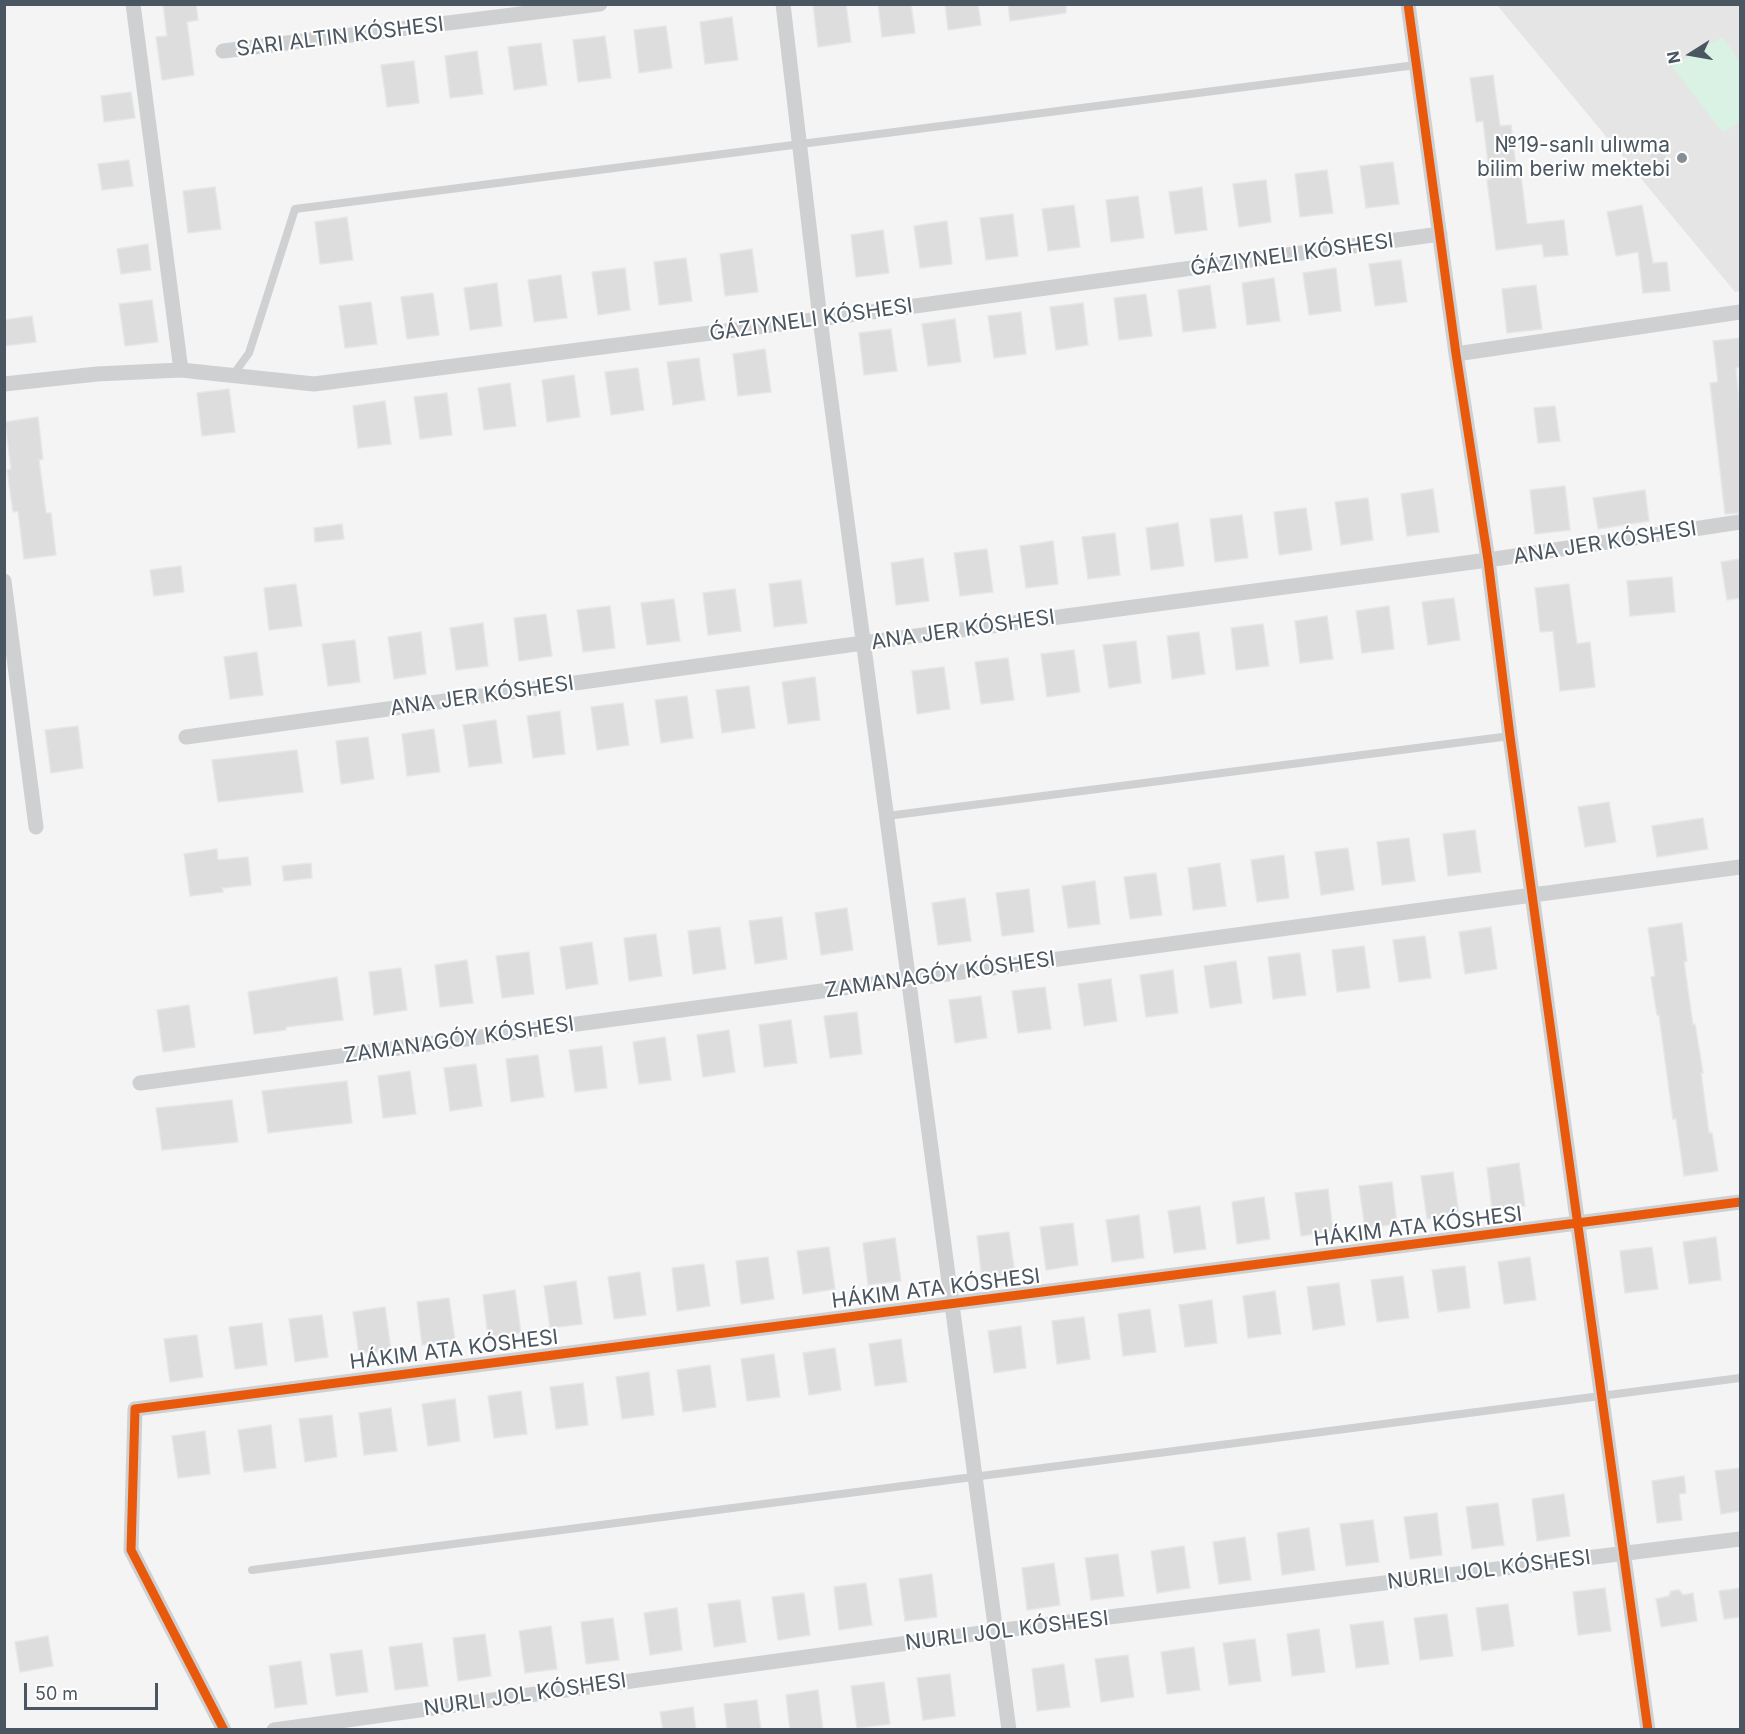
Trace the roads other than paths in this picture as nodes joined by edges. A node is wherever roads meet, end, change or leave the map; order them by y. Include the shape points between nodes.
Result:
1 (133, 4) edge
2 (600, 4) edge
3 (783, 4) edge
4 (1408, 4) edge
5 (223, 51) dead end
6 (1416, 65) junction
7 (799, 145) junction
8 (1440, 234) junction
9 (1740, 312) edge
10 (820, 319) junction
11 (1456, 354) junction
12 (181, 370) junction
13 (233, 375) junction
14 (4, 384) edge
15 (1740, 522) edge
16 (1488, 560) junction
17 (4, 581) edge
18 (863, 643) junction
19 (1510, 736) junction
20 (186, 737) dead end
21 (887, 816) junction
22 (36, 827) dead end
23 (1740, 867) edge
24 (1532, 894) junction
25 (909, 980) junction
26 (140, 1083) dead end
27 (1740, 1202) edge
28 (1578, 1224) junction
29 (952, 1305) junction
30 (1740, 1378) edge
31 (1602, 1396) junction
32 (975, 1477) junction
33 (1740, 1539) edge
34 (1624, 1554) junction
35 (252, 1570) dead end
36 (996, 1631) junction
37 (224, 1730) edge
38 (274, 1730) edge
39 (1010, 1730) edge
40 (1648, 1730) edge

1 - 12 street
2 - 5 street
3 - 7 street
4 - 6 street
6 - 7 lane
6 - 8 street
7 - 10 street
7 - 13 lane via 295,209 249,353
8 - 10 street, ǴÁZIYNELI KÓSHESI
8 - 11 street
9 - 11 street
10 - 13 street, ǴÁZIYNELI KÓSHESI via 314,384
10 - 18 street
11 - 16 street
12 - 13 street, ǴÁZIYNELI KÓSHESI
12 - 14 street, ǴÁZIYNELI KÓSHESI
15 - 16 street, ANA JER KÓSHESI
16 - 18 street, ANA JER KÓSHESI
16 - 19 street
17 - 22 street
18 - 20 street, ANA JER KÓSHESI
18 - 21 street
19 - 21 lane
19 - 24 street
21 - 25 street
23 - 24 street, ZAMANAGÓY KÓSHESI
24 - 25 street, ZAMANAGÓY KÓSHESI
24 - 28 street
25 - 26 street, ZAMANAGÓY KÓSHESI
25 - 29 street
27 - 28 street, HÁKIM ATA KÓSHESI
28 - 29 street, HÁKIM ATA KÓSHESI
28 - 31 street
29 - 32 street
29 - 37 street, HÁKIM ATA KÓSHESI via 135,1408 132,1550
30 - 31 lane
31 - 32 lane
31 - 34 street
32 - 35 lane
32 - 36 street
33 - 34 street
34 - 36 street
34 - 40 street
36 - 38 street
36 - 39 street

